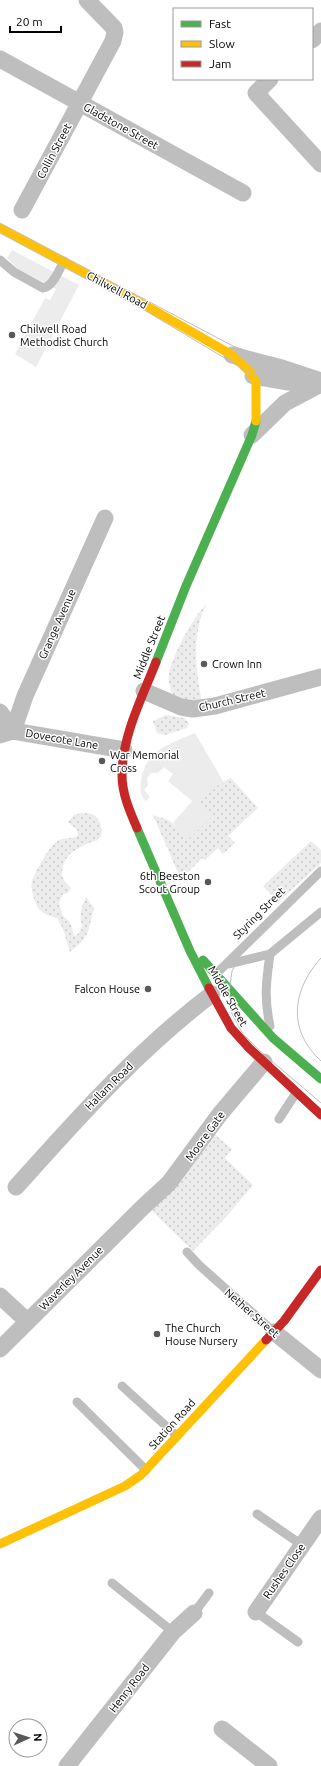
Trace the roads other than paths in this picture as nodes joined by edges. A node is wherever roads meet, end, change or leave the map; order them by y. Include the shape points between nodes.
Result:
1 (88, 0) edge
2 (321, 32) edge
3 (313, 39) edge
4 (0, 59) edge
5 (269, 80) edge
6 (80, 103) junction
7 (321, 164) edge
8 (243, 193) dead end
9 (22, 210) dead end
10 (1, 231) edge
11 (0, 260) edge
12 (64, 262) junction
13 (232, 354) junction
14 (252, 376) junction
15 (321, 382) edge
16 (252, 435) junction
17 (105, 518) dead end
18 (321, 677) edge
19 (144, 691) junction
20 (0, 712) edge
21 (6, 733) edge
22 (124, 750) junction
23 (321, 871) edge
24 (321, 912) edge
25 (180, 928) junction
26 (270, 954) junction
27 (224, 966) junction
28 (216, 974) junction
29 (212, 994) junction
30 (231, 1028) junction
31 (275, 1041) junction
32 (264, 1062) junction
33 (321, 1079) edge
34 (296, 1093) junction
35 (321, 1115) edge
36 (279, 1119) dead end
37 (16, 1187) dead end
38 (143, 1207) joint
39 (187, 1252) dead end
40 (321, 1270) edge
41 (0, 1296) edge
42 (27, 1321) junction
43 (274, 1332) junction
44 (0, 1349) edge
45 (321, 1370) edge
46 (122, 1386) dead end
47 (77, 1402) dead end
48 (177, 1436) junction
49 (146, 1470) junction
50 (257, 1514) dead end
51 (318, 1528) edge
52 (0, 1544) edge
53 (302, 1545) junction
54 (112, 1583) dead end
55 (209, 1593) dead end
56 (256, 1612) joint
57 (194, 1613) joint
58 (173, 1632) junction
59 (298, 1642) dead end
60 (222, 1729) dead end
61 (67, 1766) edge
62 (269, 1766) edge

1 - 6 street, Collin Street via 115,32 110,47
2 - 3 street
4 - 6 street, Gladstone Street
5 - 7 street via 256,93
6 - 8 street, Gladstone Street
6 - 9 street, Collin Street
10 - 12 main road, Chilwell Road
11 - 12 lane via 14,272 43,288 52,282
12 - 13 main road, Chilwell Road
13 - 14 main road, Chilwell Road
13 - 15 street, Chilwell Road
14 - 15 street via 287,382
14 - 16 main road, Middle Street via 256,382 257,408
15 - 16 street via 285,403
16 - 19 main road, Middle Street via 186,586
17 - 21 street, Grange Avenue
18 - 19 street, Church Street via 214,706 193,709 180,707
19 - 22 main road, Middle Street
20 - 21 street
21 - 22 street, Dovecote Lane
22 - 25 main road, Middle Street via 122,776 126,800
23 - 27 lane, Styring Street
24 - 26 lane
25 - 28 main road, Middle Street
25 - 29 main road, Middle Street
26 - 27 lane
26 - 31 lane via 265,1005
27 - 28 lane, Styring Street
28 - 30 main road via 212,979 212,986 229,1018
28 - 31 main road, Middle Street
29 - 30 main road, Middle Street
29 - 37 street, Hallam Road via 160,1035 102,1091
30 - 32 main road, Middle Street
31 - 33 main road, Middle Street
32 - 34 main road, Middle Street
32 - 38 street, Moore Gate via 220,1114 169,1183
34 - 35 main road, Middle Street
34 - 36 lane
38 - 42 street, Waverley Avenue
39 - 43 lane, Nether Street via 198,1265
40 - 43 main road, Station Road
41 - 42 street
42 - 44 street, Waverley Avenue
43 - 45 street, Nether Street
43 - 48 main road, Station Road
46 - 48 lane
47 - 49 lane
48 - 49 main road, Station Road
49 - 52 main road, Station Road via 125,1486
50 - 53 lane
51 - 53 street, Rushes Close
53 - 56 street, Rushes Close
54 - 58 lane
55 - 57 lane
56 - 59 lane
57 - 58 street, Henry Road
58 - 61 street, Henry Road
60 - 62 street

